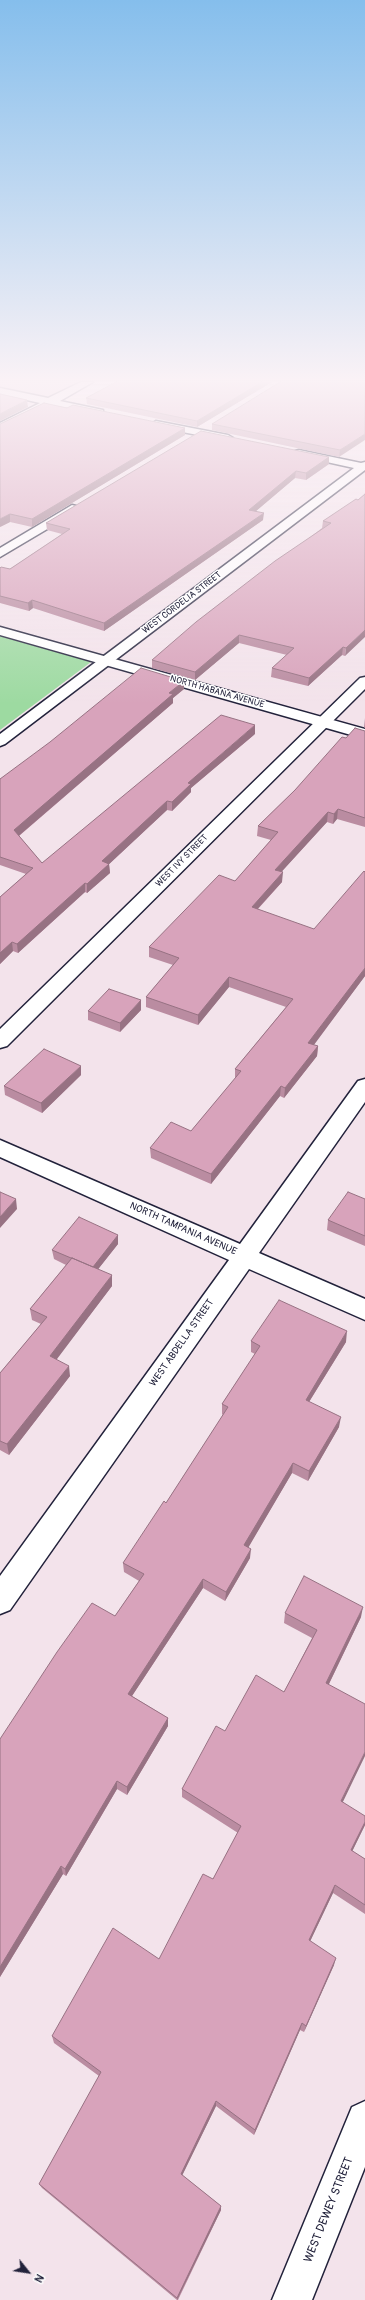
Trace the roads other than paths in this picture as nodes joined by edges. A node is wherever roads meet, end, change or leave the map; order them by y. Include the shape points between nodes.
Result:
1 (334, 489) edge
2 (80, 505) edge
3 (0, 553) edge
4 (0, 631) edge
5 (106, 661) junction
6 (365, 681) edge
7 (323, 722) junction
8 (365, 734) edge
9 (0, 741) edge
10 (0, 1041) edge
11 (365, 1086) edge
12 (0, 1148) edge
13 (244, 1256) junction
14 (365, 1310) edge
15 (0, 1600) edge
16 (365, 2120) edge
17 (292, 2300) edge

1 - 5 street, WEST CORDELIA STREET
2 - 3 street
4 - 5 street, NORTH HABANA AVENUE
5 - 7 street, NORTH HABANA AVENUE
5 - 9 street, WEST CORDELIA STREET
6 - 7 street, WEST IVY STREET
7 - 8 street, NORTH HABANA AVENUE
7 - 10 street, WEST IVY STREET
11 - 13 street, WEST ABDELLA STREET
12 - 13 street, NORTH TAMPANIA AVENUE
13 - 14 street, NORTH TAMPANIA AVENUE
13 - 15 street, WEST ABDELLA STREET
16 - 17 street, WEST DEWEY STREET

